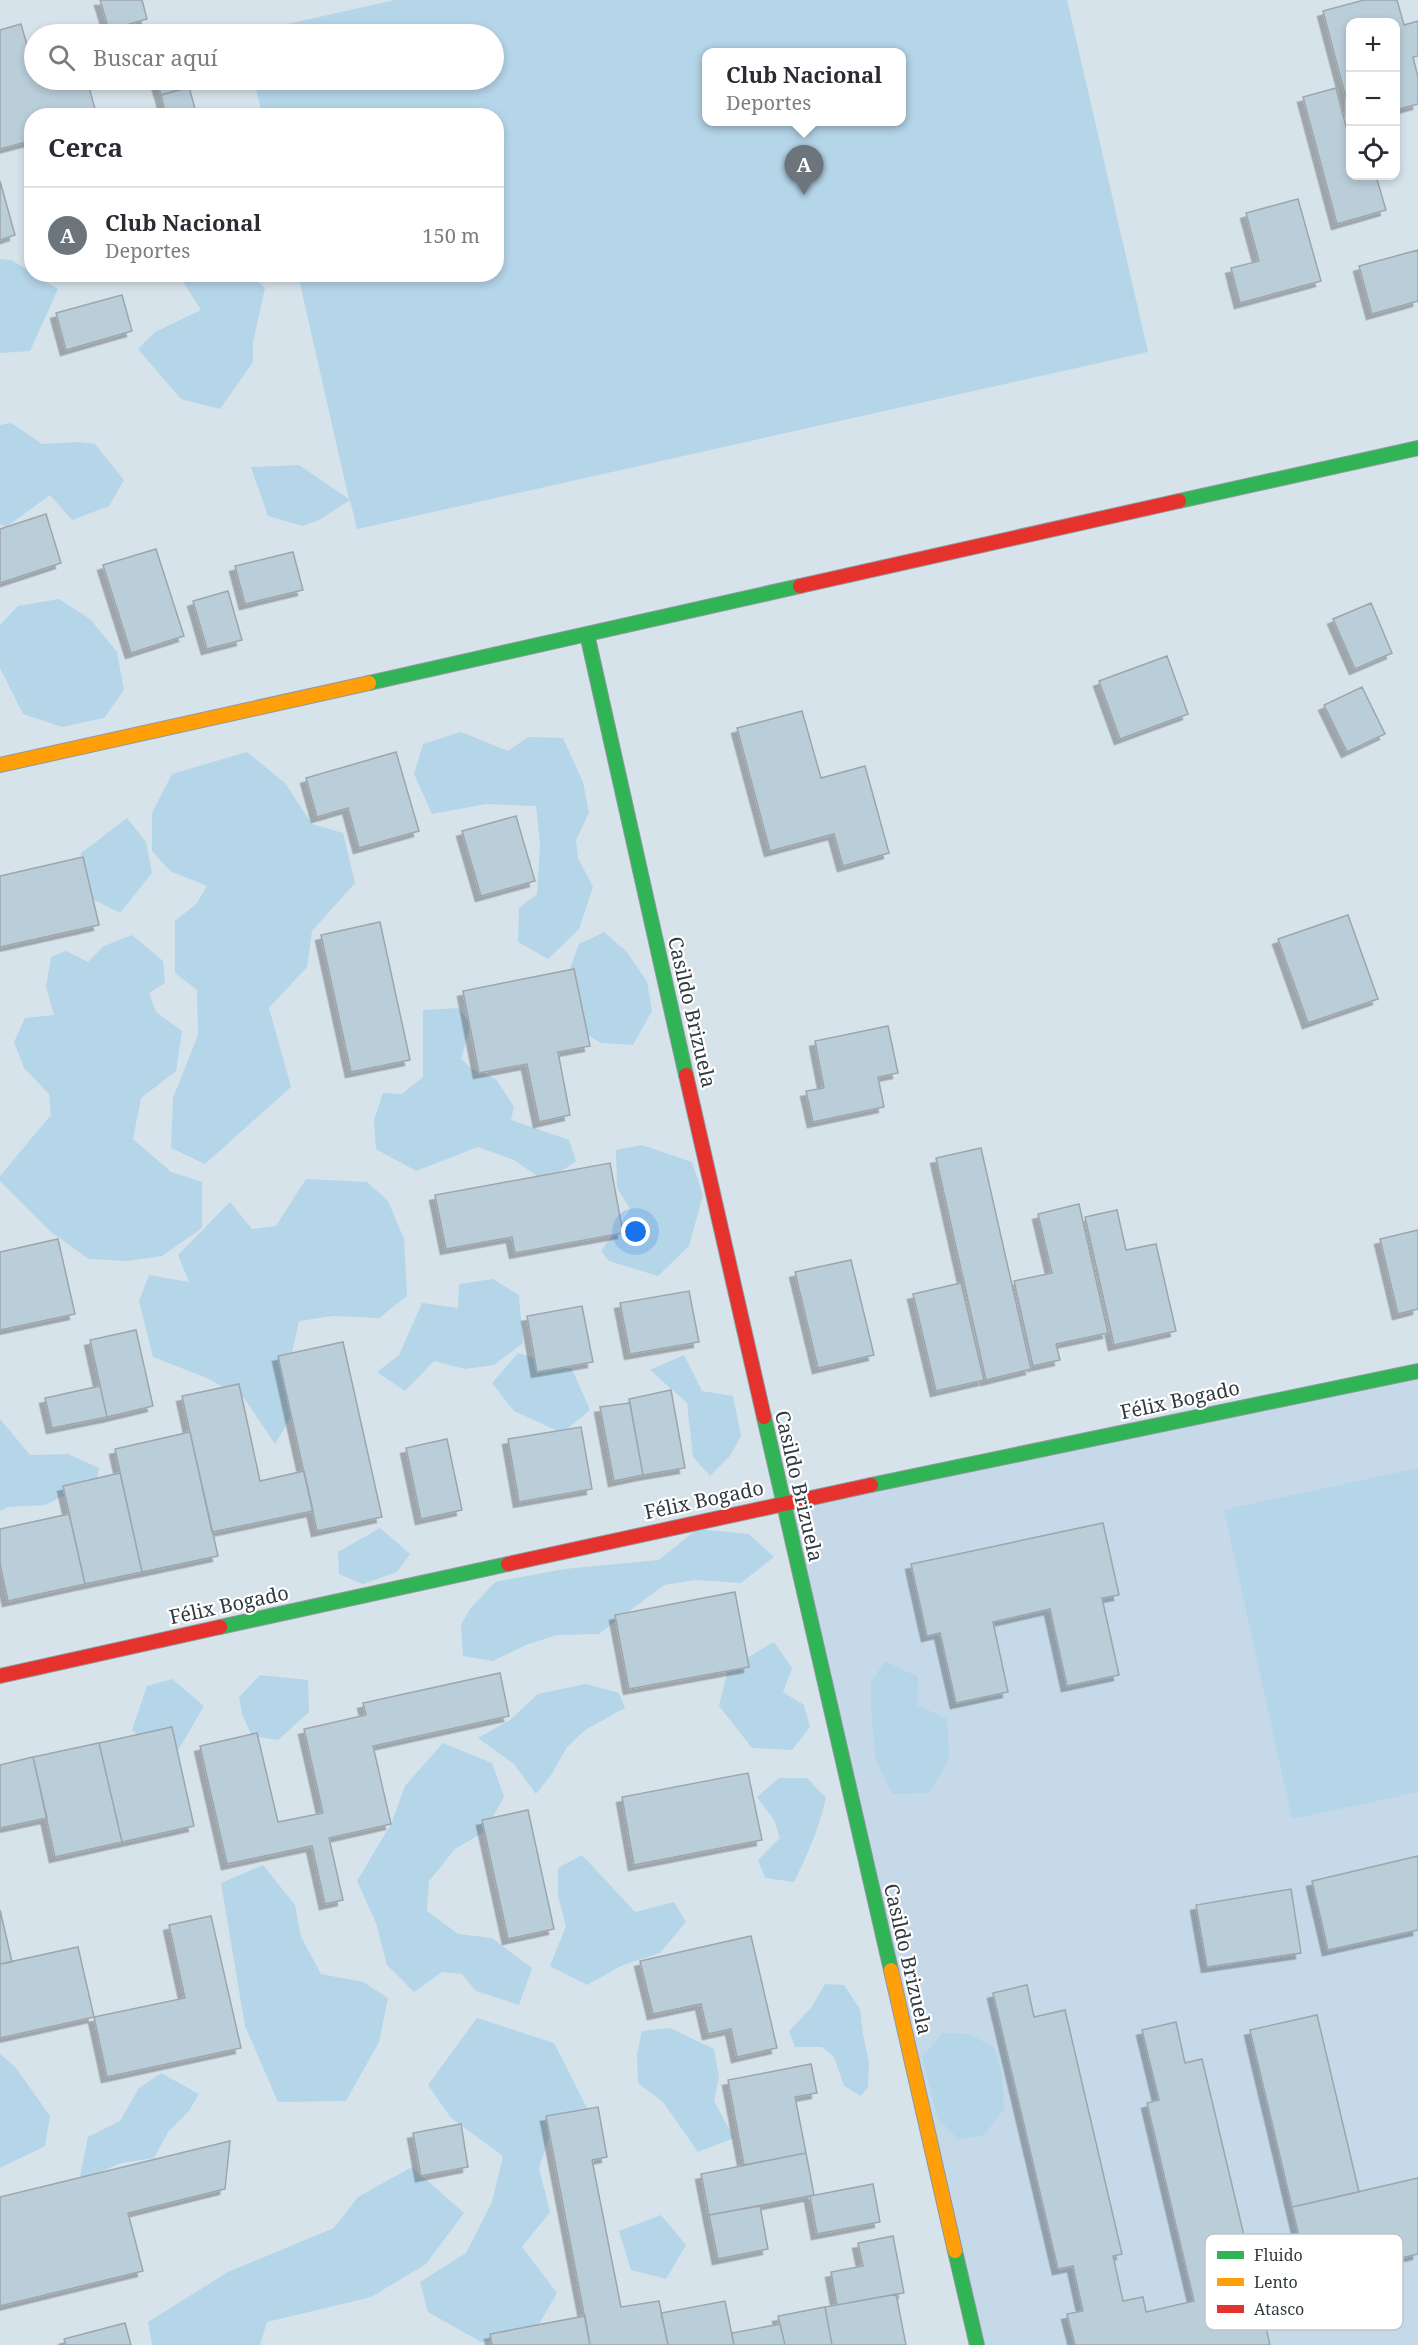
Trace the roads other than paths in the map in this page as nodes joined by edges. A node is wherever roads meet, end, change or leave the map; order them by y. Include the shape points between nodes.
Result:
1 (1418, 448) edge
2 (587, 634) junction
3 (0, 765) edge
4 (1418, 1371) edge
5 (783, 1503) junction
6 (0, 1676) edge
7 (977, 2345) edge

1 - 2 street
2 - 3 street
2 - 5 street, Casildo Brizuela
4 - 5 street, Félix Bogado
5 - 6 street, Félix Bogado
5 - 7 street, Casildo Brizuela

